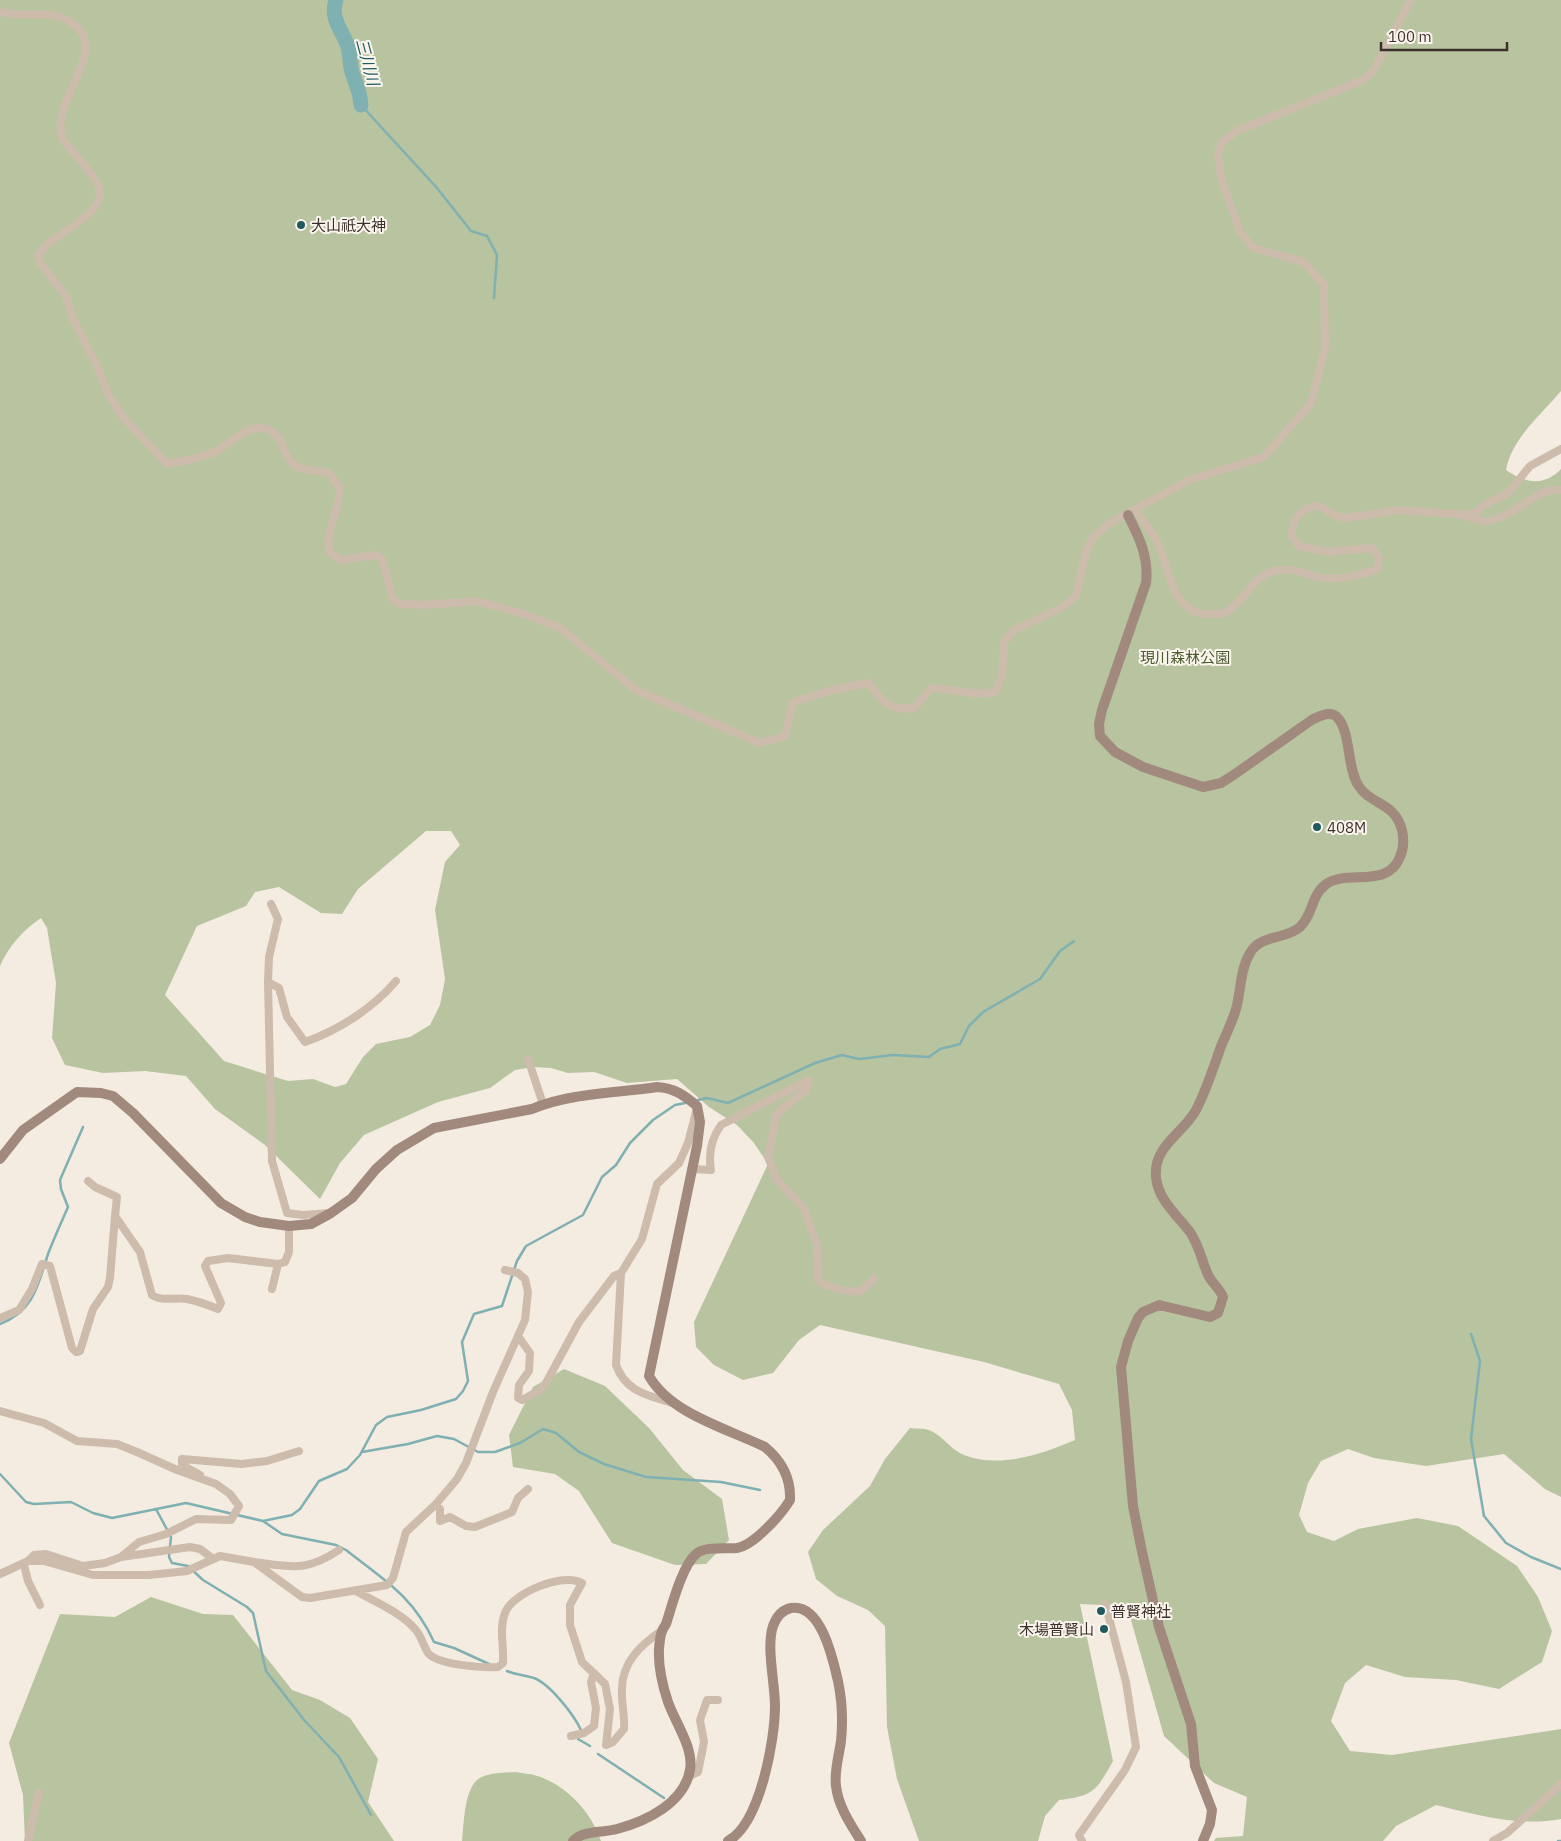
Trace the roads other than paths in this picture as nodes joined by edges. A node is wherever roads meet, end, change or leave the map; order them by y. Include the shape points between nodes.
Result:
1 (1411, 0) edge
2 (0, 12) edge
3 (1561, 449) edge
4 (1561, 490) edge
5 (1132, 512) junction
6 (1465, 515) junction
7 (271, 904) dead end
8 (396, 981) dead end
9 (268, 982) junction
10 (528, 1059) dead end
11 (543, 1104) junction
12 (697, 1106) junction
13 (0, 1159) edge
14 (692, 1169) junction
15 (88, 1181) dead end
16 (331, 1213) junction
17 (115, 1216) junction
18 (290, 1226) junction
19 (278, 1264) junction
20 (511, 1271) dead end
21 (622, 1273) junction
22 (874, 1278) dead end
23 (272, 1290) dead end
24 (0, 1318) edge
25 (518, 1336) junction
26 (676, 1404) junction
27 (0, 1411) edge
28 (299, 1451) dead end
29 (216, 1484) junction
30 (528, 1489) dead end
31 (436, 1504) junction
32 (339, 1550) dead end
33 (121, 1557) junction
34 (212, 1558) junction
35 (254, 1562) junction
36 (26, 1563) junction
37 (0, 1574) edge
38 (356, 1591) junction
39 (1105, 1603) dead end
40 (40, 1605) dead end
41 (661, 1631) junction
42 (594, 1673) junction
43 (718, 1700) dead end
44 (571, 1736) dead end
45 (689, 1776) junction
46 (1561, 1784) edge
47 (39, 1793) dead end
48 (1078, 1839) edge
49 (28, 1841) edge
50 (573, 1841) edge
51 (728, 1841) edge
52 (861, 1841) edge
53 (1203, 1841) edge
54 (1493, 1841) edge

1 - 5 street via 1374,70 1365,79 1237,130 1223,141 1218,152 1221,178 1240,232 1253,248 1304,262 1324,285 1325,348 1311,403 1264,457 1189,480
2 - 5 street via 15,16 59,17 79,26 84,35 86,43 82,63 59,132 98,184 100,194 97,204 86,216 45,246 38,256 66,296 82,340 123,417 167,464 214,452 251,429 264,429 274,434 292,463 329,473 339,487 327,544 330,553 342,560 375,554 382,559 393,599 400,604 476,601 560,628 636,690 760,744 785,736 793,702 832,690 869,683 878,697 900,710 914,708 931,688 951,688 982,695 994,692 1002,676 1004,642 1014,630 1061,608 1076,596 1086,551 1093,538 1110,523
3 - 6 street via 1530,466 1508,492 1478,512
4 - 6 street via 1544,492 1508,513 1486,521
5 - 6 street via 1156,541 1175,593 1187,608 1200,614 1224,613 1238,604 1257,579 1274,570 1295,570 1319,578 1344,578 1378,569 1379,558 1372,548 1328,552 1299,546 1291,536 1293,523 1303,509 1317,505 1345,518 1400,510
5 - 53 street via 1143,548 1146,583 1102,710 1100,736 1115,752 1143,767 1203,788 1235,774 1313,719 1333,715 1338,718 1342,729 1358,786 1398,816 1404,846 1396,865 1382,875 1334,880 1325,884 1315,896 1309,916 1299,928 1266,939 1254,947 1244,967 1236,1010 1202,1098 1191,1119 1160,1152 1156,1168 1156,1180 1165,1203 1191,1234 1209,1276 1223,1297 1218,1313 1210,1318 1160,1305 1144,1312 1128,1341 1121,1367 1133,1506 1141,1547 1159,1627 1191,1724 1195,1766 1212,1810
7 - 9 street via 278,919 269,957
8 - 9 street via 382,998 351,1019 305,1042 287,1017 279,988
9 - 16 street via 272,1161 285,1210 286,1213 297,1214
10 - 11 street
11 - 12 street via 657,1087 670,1088
11 - 16 street via 532,1109 434,1128 397,1150 352,1198
12 - 14 street via 700,1122
12 - 21 street via 688,1143 679,1163 658,1184 642,1238
13 - 18 street via 23,1130 71,1096 88,1091 101,1093 113,1096 133,1114 222,1203 245,1217
14 - 22 street via 711,1170 710,1149 713,1136 721,1125 809,1080 806,1090 776,1116 768,1157 777,1180 803,1207 817,1244 818,1281 829,1287 862,1290
14 - 26 street via 649,1376 655,1387
15 - 17 street via 117,1197
16 - 18 street via 311,1224
17 - 19 street via 140,1252 150,1291 156,1298 185,1299 218,1309 220,1303 205,1266 208,1261 221,1258
17 - 24 street via 108,1287 93,1309 78,1352 72,1348 47,1265 19,1310
18 - 19 street via 289,1252 285,1262
19 - 23 street
20 - 25 street via 525,1279 528,1292 525,1320
21 - 25 street via 614,1276 580,1322 546,1383 522,1400 518,1398 517,1391 529,1370 530,1353
21 - 26 street via 616,1365 621,1379 640,1393
25 - 31 street via 457,1479
26 - 41 street via 771,1452 788,1478 790,1500 762,1532 744,1546 701,1551 694,1555
27 - 29 street via 44,1423 77,1441 117,1444
28 - 29 street via 267,1461 242,1464 182,1460 182,1465
29 - 33 street via 239,1506 231,1520 196,1518 170,1532 139,1542
30 - 31 street via 518,1498 512,1512 475,1527 450,1517 440,1520 440,1509
31 - 38 street via 406,1532 393,1578 387,1585
32 - 35 street via 314,1564 297,1566
33 - 34 street via 196,1548
33 - 36 street via 83,1566 50,1554 34,1556
34 - 35 street via 230,1557
34 - 36 street via 188,1571 149,1575 92,1575 44,1561
35 - 38 street via 302,1597
36 - 37 street
36 - 40 street via 28,1581
38 - 42 street via 397,1614 415,1629 434,1659 498,1667 503,1663 502,1621 509,1604 551,1582 576,1579 582,1582 570,1605 570,1625 582,1662
39 - 48 street via 1126,1682 1136,1747 1125,1770
41 - 42 street via 637,1652 625,1670 622,1687 624,1728 613,1742 606,1745 610,1709 605,1684
41 - 45 street via 659,1673 690,1755
42 - 44 street via 591,1682 596,1708 594,1726
43 - 45 street via 708,1700 704,1708 700,1720 704,1742 700,1764 698,1772
45 - 50 street via 671,1804 631,1824 582,1835
46 - 54 street
47 - 49 street
51 - 52 street via 749,1819 763,1778 775,1706 772,1631 778,1616 793,1608 803,1609 816,1620 834,1666 842,1698 836,1788 841,1806

